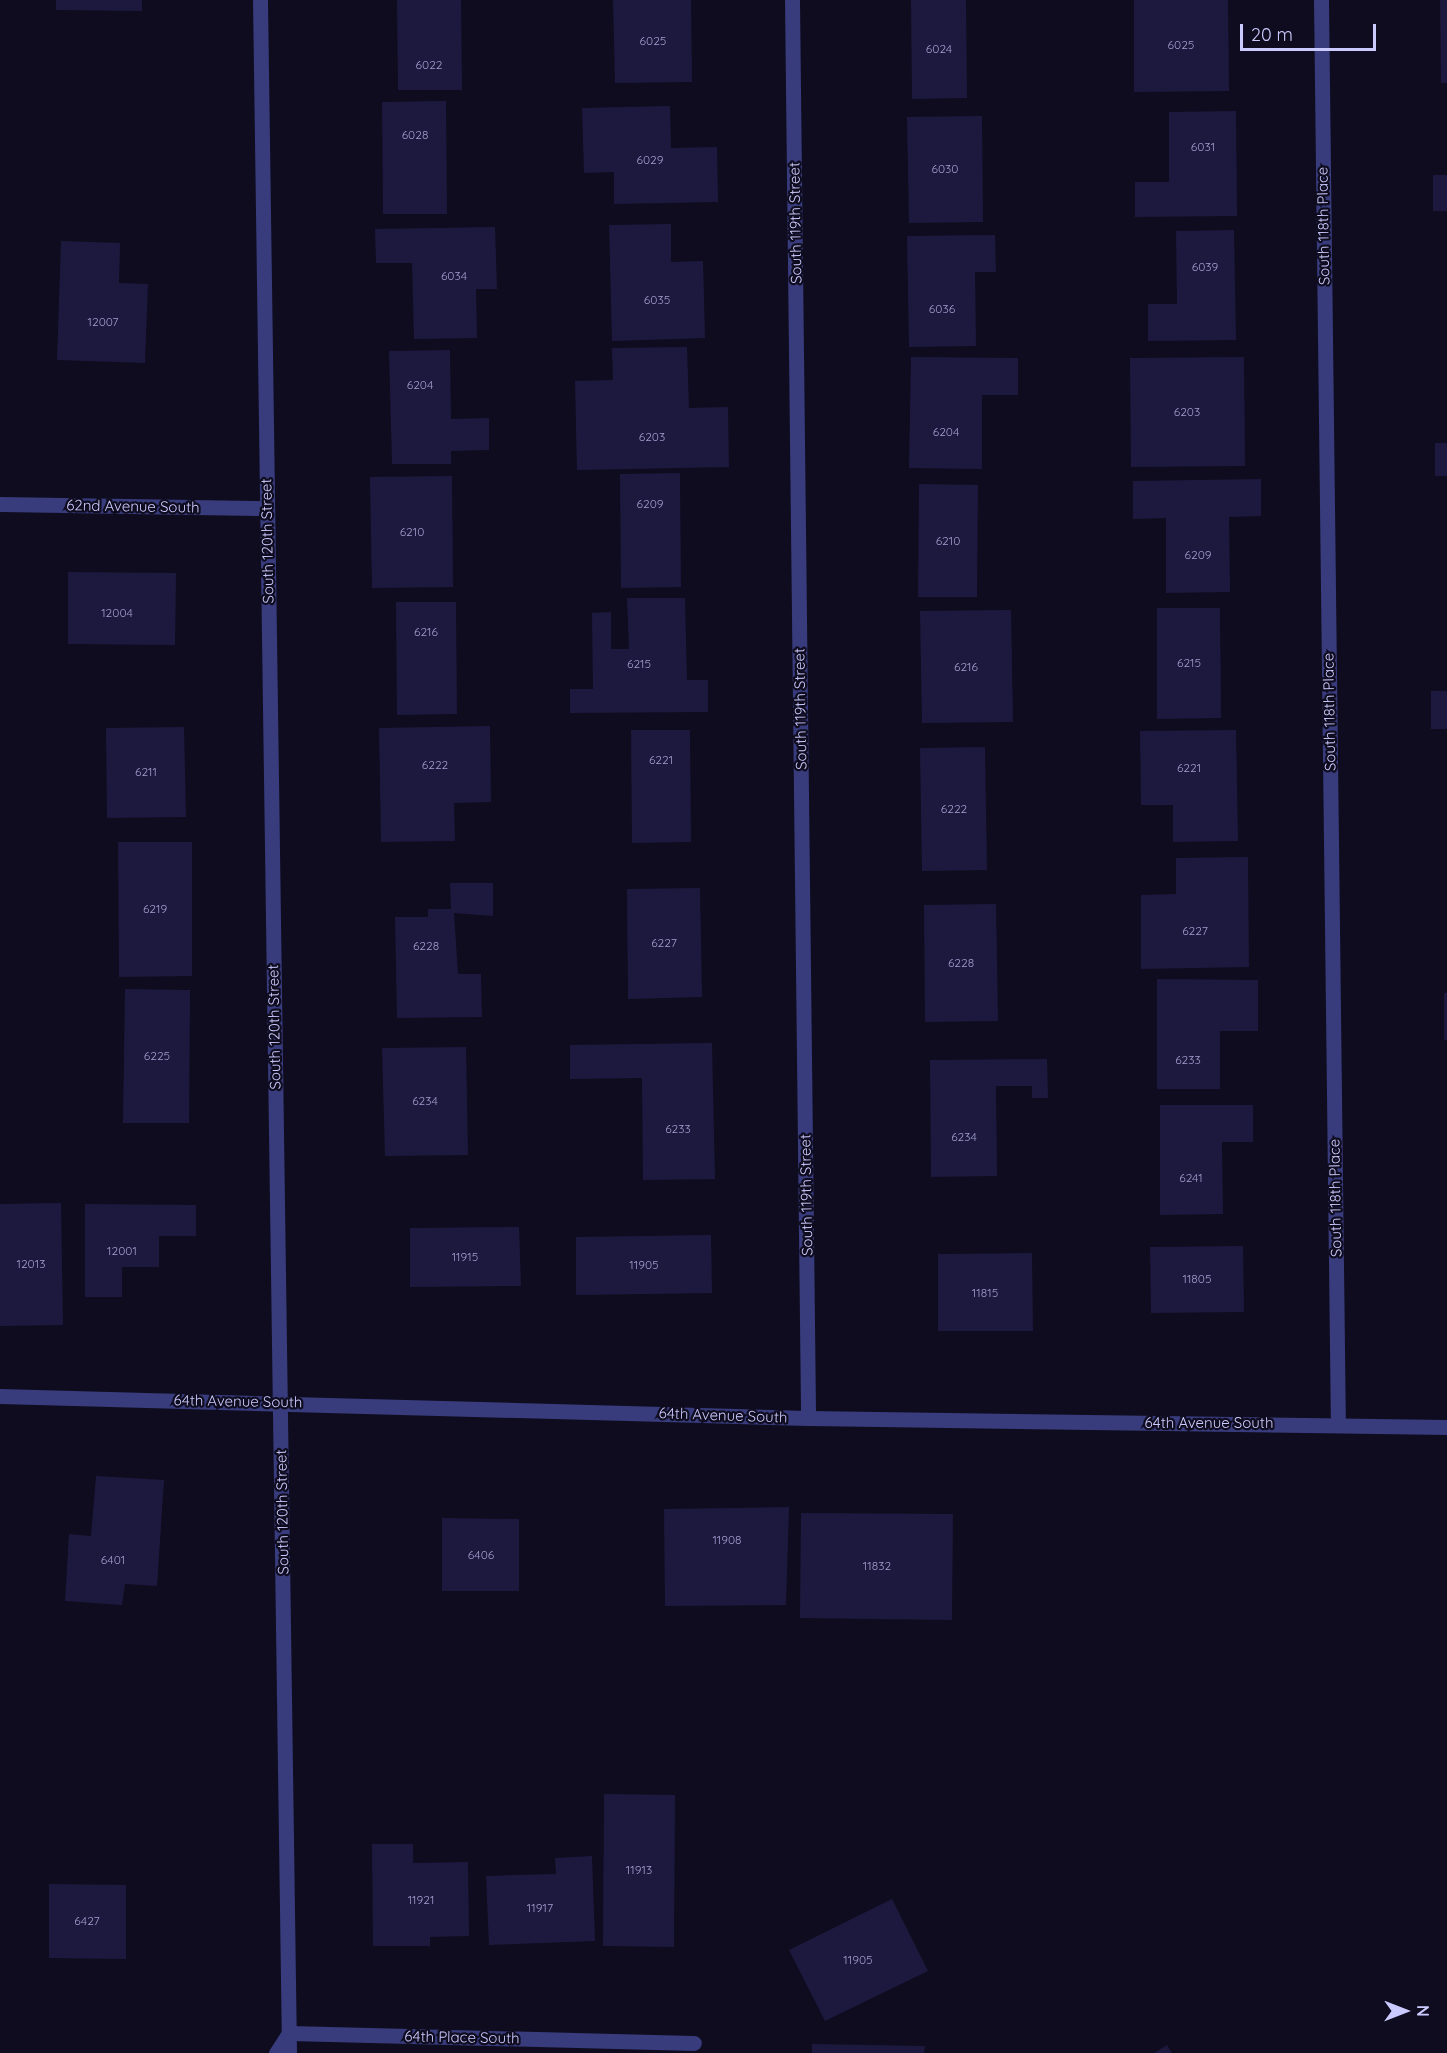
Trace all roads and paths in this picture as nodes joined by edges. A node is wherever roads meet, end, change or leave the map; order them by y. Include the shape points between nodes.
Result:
1 (260, 0) edge
2 (792, 0) edge
3 (1320, 0) edge
4 (0, 504) edge
5 (267, 507) junction
6 (0, 1396) edge
7 (280, 1402) junction
8 (808, 1418) junction
9 (1338, 1423) junction
10 (1447, 1427) edge
11 (289, 2033) junction
12 (694, 2043) dead end
13 (276, 2053) edge
14 (289, 2053) edge

1 - 5 street, South 120th Street
2 - 8 street, South 119th Street
3 - 9 street, South 118th Place
4 - 5 street, 62nd Avenue South
5 - 7 street, South 120th Street
6 - 7 street, 64th Avenue South
7 - 8 street, 64th Avenue South
7 - 11 street, South 120th Street
8 - 9 street, 64th Avenue South
9 - 10 street, 64th Avenue South
11 - 12 street, 64th Place South
11 - 13 street
11 - 14 street, South 120th Street

